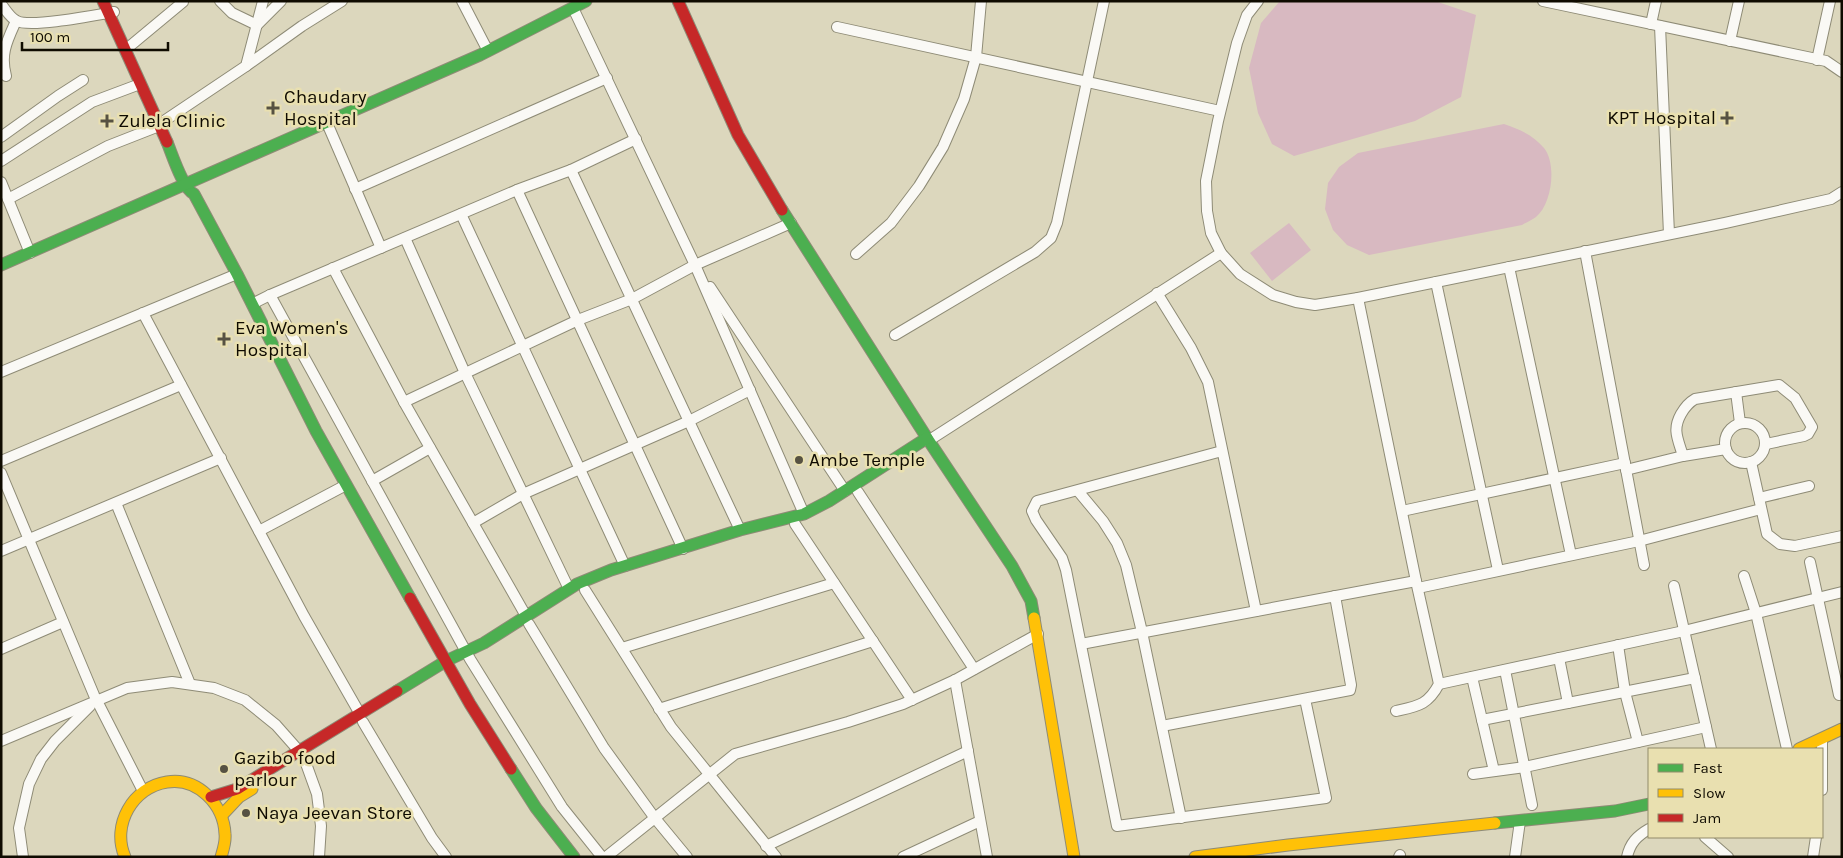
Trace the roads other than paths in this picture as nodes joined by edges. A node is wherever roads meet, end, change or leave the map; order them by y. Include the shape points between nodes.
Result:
1 (103, 1) edge
2 (220, 1) edge
3 (264, 1) edge
4 (281, 1) edge
5 (342, 1) edge
6 (462, 1) edge
7 (586, 1) edge
8 (678, 1) edge
9 (981, 1) edge
10 (1104, 1) edge
11 (1258, 1) edge
12 (1656, 1) edge
13 (1739, 1) edge
14 (1830, 1) edge
15 (183, 2) edge
16 (1546, 2) edge
17 (1, 4) edge
18 (573, 8) junction
19 (110, 9) edge
20 (16, 20) junction
21 (257, 25) junction
22 (1656, 25) junction
23 (837, 27) dead end
24 (1730, 41) junction
25 (130, 46) junction
26 (488, 51) junction
27 (976, 58) junction
28 (1817, 60) junction
29 (246, 66) junction
30 (1842, 72) edge
31 (6, 76) dead end
32 (607, 78) junction
33 (84, 80) dead end
34 (1087, 82) junction
35 (140, 84) junction
36 (1220, 111) junction
37 (161, 123) junction
38 (327, 123) junction
39 (1, 137) edge
40 (636, 139) junction
41 (1, 161) edge
42 (571, 170) junction
43 (1, 182) edge
44 (191, 188) junction
45 (355, 189) junction
46 (518, 190) junction
47 (1842, 192) edge
48 (8, 199) junction
49 (460, 214) junction
50 (791, 224) junction
51 (1669, 234) junction
52 (405, 238) junction
53 (381, 248) junction
54 (1585, 251) junction
55 (30, 253) junction
56 (1221, 253) junction
57 (856, 254) dead end
58 (695, 265) junction
59 (1, 266) edge
60 (1509, 267) junction
61 (332, 268) junction
62 (237, 274) junction
63 (1436, 282) junction
64 (1157, 293) junction
65 (270, 295) junction
66 (1358, 298) junction
67 (632, 299) junction
68 (252, 304) junction
69 (143, 313) junction
70 (578, 320) junction
71 (895, 335) dead end
72 (522, 346) junction
73 (1, 372) edge
74 (465, 373) junction
75 (181, 385) junction
76 (750, 390) junction
77 (1736, 392) junction
78 (404, 402) junction
79 (689, 421) junction
80 (1740, 423) junction
81 (929, 441) junction
82 (634, 444) junction
83 (1766, 444) junction
84 (430, 448) junction
85 (1726, 449) junction
86 (1222, 451) junction
87 (1683, 456) junction
88 (221, 458) junction
89 (1, 461) edge
90 (1751, 462) junction
91 (1625, 466) junction
92 (580, 470) junction
93 (1, 473) edge
94 (1555, 478) junction
95 (372, 481) junction
96 (346, 485) junction
97 (1808, 486) dead end
98 (1078, 490) junction
99 (845, 491) junction
100 (858, 492) junction
101 (523, 494) junction
102 (1481, 494) junction
103 (1759, 498) junction
104 (116, 503) junction
105 (1761, 509) junction
106 (1402, 511) junction
107 (804, 514) junction
108 (473, 523) junction
109 (795, 524) junction
110 (740, 530) junction
111 (259, 531) junction
112 (1842, 536) edge
113 (29, 539) junction
114 (1639, 541) junction
115 (683, 549) junction
116 (1, 551) edge
117 (1571, 555) junction
118 (1810, 562) dead end
119 (1644, 565) dead end
120 (626, 566) junction
121 (1498, 570) junction
122 (1744, 576) dead end
123 (834, 583) junction
124 (1417, 584) junction
125 (1674, 586) dead end
126 (569, 589) junction
127 (585, 590) junction
128 (1842, 592) edge
129 (1335, 596) junction
130 (1819, 597) junction
131 (1256, 611) junction
132 (1756, 613) junction
133 (527, 620) junction
134 (64, 622) junction
135 (1684, 631) junction
136 (1142, 632) junction
137 (1038, 634) junction
138 (873, 641) junction
139 (1081, 644) junction
140 (1618, 645) junction
141 (622, 648) junction
142 (1, 649) edge
143 (468, 655) junction
144 (1560, 658) junction
145 (448, 666) junction
146 (974, 669) junction
147 (1506, 670) junction
148 (1472, 677) junction
149 (1695, 678) junction
150 (955, 680) junction
151 (190, 684) junction
152 (1439, 684) junction
153 (1625, 692) junction
154 (1839, 695) dead end
155 (1305, 699) junction
156 (96, 700) junction
157 (912, 700) junction
158 (1568, 704) junction
159 (660, 709) junction
160 (1396, 711) dead end
161 (1514, 714) junction
162 (362, 718) junction
163 (1482, 720) junction
164 (1162, 726) junction
165 (1706, 727) junction
166 (1842, 729) edge
167 (1822, 740) junction
168 (1, 741) edge
169 (1638, 742) junction
170 (1711, 748) edge
171 (1787, 748) edge
172 (1801, 748) edge
173 (1822, 748) edge
174 (968, 751) junction
175 (302, 754) junction
176 (1524, 766) junction
177 (1494, 771) junction
178 (708, 774) junction
179 (1473, 774) dead end
180 (143, 790) junction
181 (211, 797) junction
182 (1648, 804) edge
183 (1532, 805) dead end
184 (223, 814) junction
185 (654, 818) junction
186 (1181, 818) junction
187 (980, 821) junction
188 (1520, 821) junction
189 (1648, 830) edge
190 (1706, 838) edge
191 (1816, 838) edge
192 (766, 846) junction
193 (1718, 853) edge
194 (121, 855) edge
195 (22, 857) edge
196 (221, 857) edge
197 (319, 857) edge
198 (446, 857) edge
199 (574, 857) edge
200 (604, 857) edge
201 (687, 857) edge
202 (776, 857) edge
203 (903, 857) edge
204 (987, 857) edge
205 (1074, 857) edge
206 (1195, 857) edge
207 (1515, 857) edge
208 (1627, 857) edge
209 (1728, 857) edge
210 (1813, 857) edge

1 - 19 street
2 - 21 street via 232,13
3 - 21 street
4 - 21 street
5 - 29 street
6 - 26 street
7 - 18 street
8 - 50 street via 738,135
9 - 27 street
10 - 34 street
11 - 36 street via 1247,15 1237,43
12 - 22 street
13 - 24 street
14 - 28 street
15 - 25 street
16 - 22 street
17 - 20 street
18 - 26 street
18 - 32 street
19 - 20 street via 41,23
19 - 25 street
19 - 35 street
20 - 31 street via 3,52
21 - 29 street
22 - 24 street
22 - 51 street
23 - 27 street
24 - 28 street
25 - 37 street
26 - 38 street
27 - 34 street
27 - 57 street via 964,100 938,155 891,224
28 - 30 street via 1826,61
29 - 37 street
32 - 40 street
32 - 45 street
33 - 39 street
34 - 36 street
34 - 71 street via 1051,238 1035,252
35 - 37 street
35 - 41 street via 92,102
36 - 56 street via 1206,181 1211,234
37 - 44 street
37 - 48 street via 108,146
38 - 44 street
38 - 45 street
40 - 42 street
40 - 58 street
42 - 46 street
42 - 67 street
43 - 48 street
44 - 55 street
44 - 62 street
45 - 53 street
46 - 49 street
46 - 70 street
47 - 51 street via 1832,199
48 - 55 street
49 - 52 street
49 - 72 street
50 - 58 street
50 - 81 street
51 - 54 street
52 - 53 street
52 - 74 street
53 - 61 street
54 - 60 street
54 - 91 street
55 - 59 street
56 - 64 street
56 - 66 street via 1240,274 1273,295 1315,305
58 - 67 street
58 - 76 street
58 - 99 street
60 - 63 street
60 - 94 street
61 - 65 street
61 - 78 street
62 - 68 street
62 - 69 street
63 - 66 street
63 - 102 street
64 - 81 street
64 - 86 street via 1192,348 1208,382
65 - 68 street
65 - 95 street
66 - 106 street
67 - 70 street
67 - 79 street
68 - 96 street
69 - 73 street
69 - 75 street
70 - 72 street
70 - 82 street
72 - 74 street
72 - 92 street
74 - 78 street
74 - 101 street
75 - 88 street
75 - 89 street
76 - 79 street
76 - 107 street
77 - 80 street
77 - 83 street via 1779,385 1795,398 1812,427 1804,436
77 - 87 street via 1695,399 1687,405 1676,423
78 - 84 street
79 - 82 street
79 - 110 street
80 - 83 street via 1759,428
80 - 85 street via 1731,428
81 - 99 street
81 - 100 street
81 - 137 street via 1012,566 1031,601
82 - 92 street
82 - 115 street
83 - 90 street via 1760,457
84 - 95 street
84 - 108 street
85 - 87 street
85 - 90 street via 1731,457
86 - 98 street
86 - 131 street
87 - 91 street
88 - 104 street
88 - 111 street
90 - 103 street
91 - 94 street
91 - 114 street
92 - 101 street
92 - 120 street
93 - 113 street
94 - 102 street
94 - 117 street
95 - 143 street
96 - 111 street
96 - 145 street
97 - 103 street
98 - 136 street via 1117,543 1126,565
98 - 139 street via 1037,501 1032,511 1062,558
99 - 107 street
100 - 109 street via 833,508
100 - 146 street
101 - 108 street
101 - 126 street
102 - 106 street
102 - 121 street
103 - 105 street
104 - 113 street
104 - 151 street
105 - 112 street via 1767,534 1780,544 1795,546
105 - 114 street
106 - 124 street
107 - 110 street
108 - 133 street
109 - 123 street
109 - 127 street via 612,578
110 - 115 street
111 - 162 street
113 - 116 street
113 - 134 street
114 - 117 street
114 - 119 street
115 - 120 street
117 - 121 street
118 - 130 street
120 - 126 street
121 - 124 street
122 - 132 street
123 - 138 street
123 - 141 street
124 - 129 street
124 - 152 street
125 - 135 street
126 - 133 street
127 - 133 street
127 - 141 street
128 - 130 street
129 - 131 street
129 - 155 street via 1351,688 1348,692
130 - 132 street
130 - 154 street
131 - 136 street
132 - 135 street
132 - 171 street
133 - 143 street
133 - 185 street via 604,748
134 - 142 street
134 - 156 street
135 - 140 street
135 - 149 street
136 - 139 street
136 - 164 street
137 - 146 street
137 - 205 street
138 - 157 street
138 - 159 street
139 - 186 street via 1118,826
140 - 144 street
140 - 153 street
141 - 159 street
143 - 145 street
143 - 200 street via 562,807
144 - 147 street
144 - 158 street
145 - 162 street
145 - 199 street via 536,808
146 - 150 street
147 - 148 street
147 - 161 street
148 - 152 street
148 - 163 street
149 - 153 street
149 - 165 street
150 - 157 street
150 - 174 street
151 - 156 street via 172,682 127,688
151 - 175 street via 214,688 245,700 276,725
152 - 160 street via 1434,695 1425,702
153 - 158 street
153 - 169 street
155 - 164 street
155 - 186 street via 1326,798
156 - 168 street
156 - 180 street
156 - 195 street via 55,741 41,759 29,784 19,828
157 - 178 street via 735,754
158 - 161 street
159 - 178 street
161 - 163 street
161 - 176 street
162 - 175 street
162 - 198 street
163 - 177 street
164 - 186 street
165 - 169 street
165 - 170 street
166 - 167 street
167 - 172 street
167 - 173 street
169 - 176 street
174 - 187 street
174 - 192 street
175 - 181 street via 238,789
175 - 184 street via 239,797
175 - 197 street via 317,794 321,826
176 - 177 street
176 - 183 street
177 - 179 street
178 - 185 street
178 - 192 street
180 - 181 street via 160,783 183,782
180 - 194 street via 126,809 120,825
181 - 184 street
182 - 188 street via 1616,811
184 - 196 street via 226,845
185 - 200 street
185 - 201 street
187 - 203 street
187 - 204 street
188 - 206 street
188 - 207 street
189 - 208 street via 1631,844
190 - 193 street
191 - 210 street
192 - 202 street
193 - 209 street

